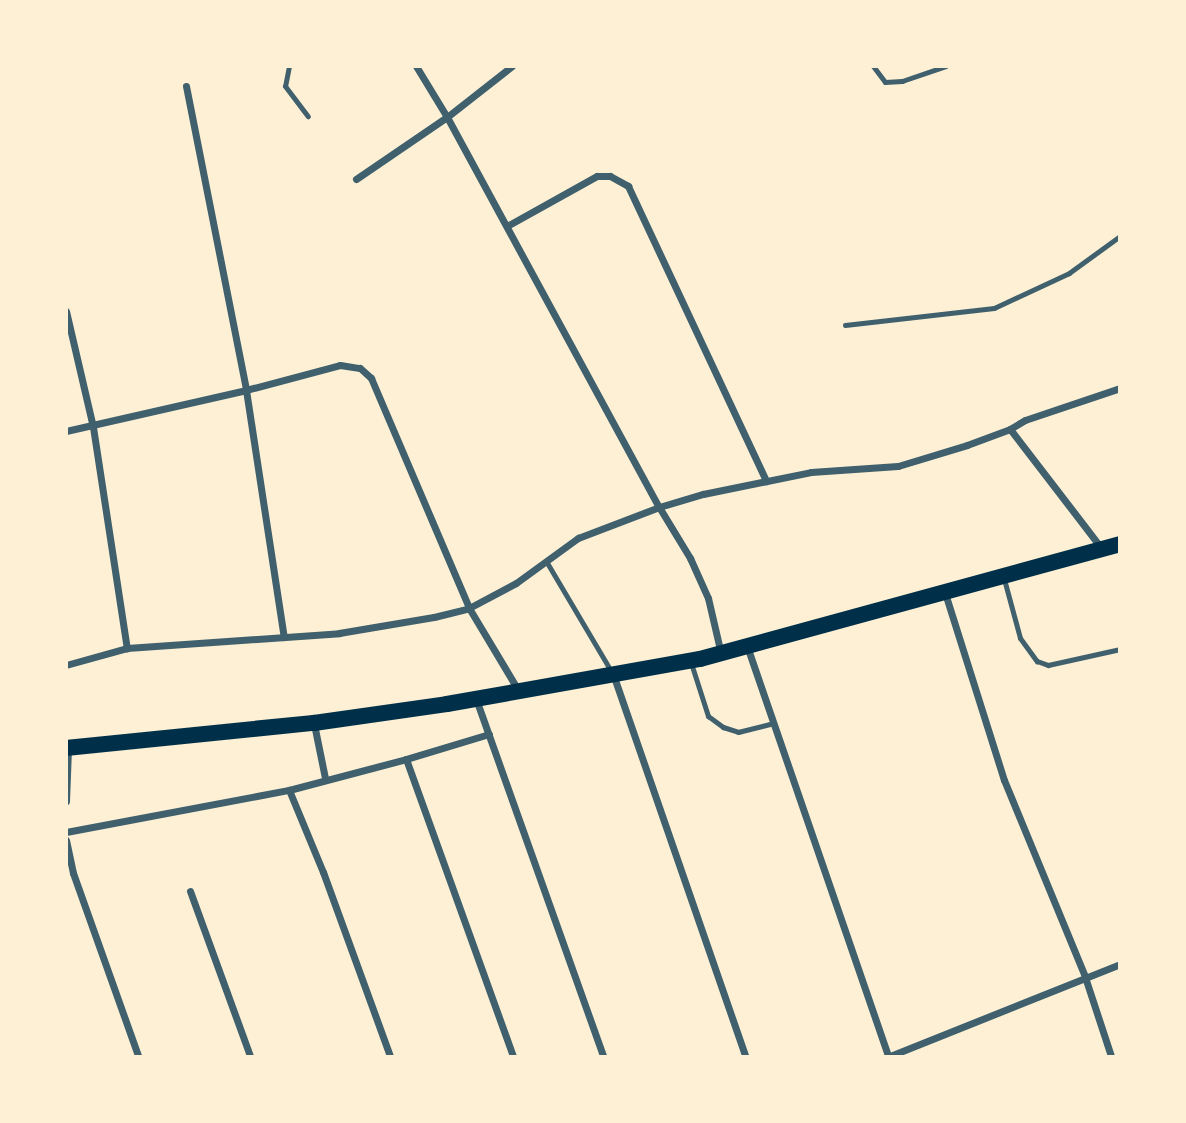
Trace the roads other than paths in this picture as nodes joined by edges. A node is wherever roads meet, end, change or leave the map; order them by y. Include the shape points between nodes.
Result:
1 (289, 66) edge
2 (416, 66) edge
3 (512, 66) edge
4 (873, 66) edge
5 (946, 66) edge
6 (186, 86) dead end
7 (308, 116) dead end
8 (447, 117) junction
9 (356, 179) dead end
10 (507, 226) junction
11 (1119, 236) edge
12 (66, 311) edge
13 (845, 325) dead end
14 (1119, 388) edge
15 (246, 390) junction
16 (93, 427) junction
17 (1010, 429) junction
18 (66, 431) edge
19 (766, 481) junction
20 (659, 507) junction
21 (1119, 544) edge
22 (1102, 549) junction
23 (546, 561) junction
24 (1004, 576) junction
25 (945, 592) junction
26 (469, 608) junction
27 (284, 636) junction
28 (127, 648) junction
29 (748, 649) junction
30 (1119, 649) edge
31 (721, 654) junction
32 (691, 661) junction
33 (66, 665) edge
34 (613, 674) junction
35 (519, 691) junction
36 (476, 698) junction
37 (314, 723) junction
38 (774, 723) junction
39 (489, 734) junction
40 (67, 748) edge
41 (406, 760) junction
42 (326, 778) junction
43 (289, 790) junction
44 (66, 801) edge
45 (66, 832) edge
46 (66, 840) edge
47 (190, 891) dead end
48 (1119, 964) edge
49 (1085, 977) junction
50 (138, 1056) edge
51 (250, 1056) edge
52 (390, 1056) edge
53 (513, 1056) edge
54 (603, 1056) edge
55 (745, 1056) edge
56 (889, 1056) edge
57 (1111, 1056) edge

1 - 7 lane via 285,86
2 - 8 street
3 - 8 street
4 - 5 lane via 885,82 902,82
6 - 15 street
8 - 9 street
8 - 10 street
10 - 19 street via 597,176 610,176 628,186
10 - 20 street
11 - 13 lane via 1069,273 993,308
12 - 16 street
14 - 17 street
15 - 16 street
15 - 26 street via 340,365 360,368 371,378
15 - 27 street
16 - 18 street
16 - 28 street
17 - 19 street via 898,466 811,472
17 - 22 street
19 - 20 street
20 - 23 street via 578,538
20 - 31 street via 708,598
21 - 22 main road
22 - 24 main road
23 - 26 street
23 - 34 lane
24 - 25 main road
24 - 30 lane via 1020,638 1037,661 1048,665
25 - 29 main road
25 - 49 street via 1004,780
26 - 27 street via 373,628
26 - 35 street
27 - 28 street
28 - 33 street
29 - 31 main road
29 - 38 street
31 - 32 main road
32 - 34 main road
32 - 38 lane via 708,716 738,732
34 - 35 main road
34 - 55 street
35 - 36 main road
36 - 37 main road
36 - 39 street
37 - 40 main road
37 - 42 street
38 - 56 street
39 - 41 street
39 - 54 street
40 - 44 street
41 - 42 street
41 - 53 street
42 - 43 street
43 - 45 street
43 - 52 street
46 - 50 street via 73,873
47 - 51 street
48 - 49 street
49 - 56 street
49 - 57 street

